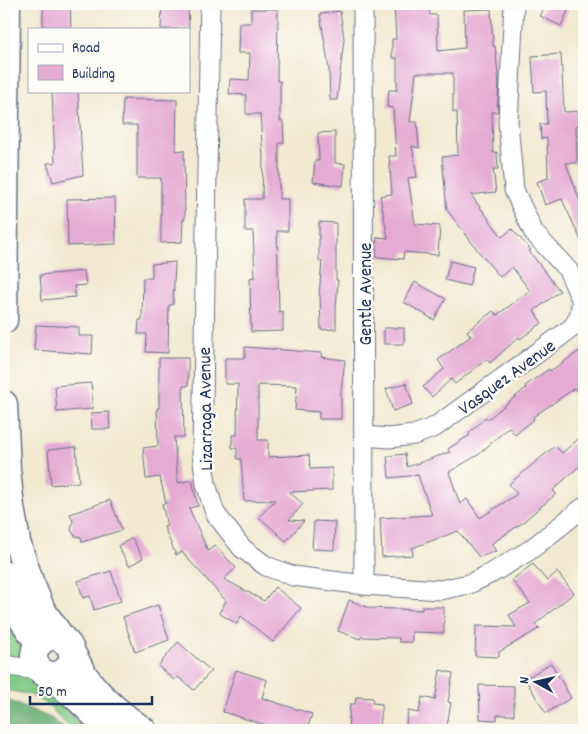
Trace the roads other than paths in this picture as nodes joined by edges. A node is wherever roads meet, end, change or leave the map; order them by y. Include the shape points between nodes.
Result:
1 (7, 4) edge
2 (210, 4) edge
3 (363, 4) edge
4 (514, 4) edge
5 (4, 212) edge
6 (4, 268) edge
7 (4, 320) edge
8 (4, 404) edge
9 (364, 436) junction
10 (584, 507) edge
11 (4, 574) edge
12 (364, 584) junction
13 (68, 647) junction
14 (41, 660) junction
15 (4, 663) edge
16 (110, 730) edge
17 (143, 730) edge

1 - 5 main road
2 - 12 street, Lizarraga Avenue via 202,454 206,484 215,513 242,548 266,566 293,576
3 - 9 street, Gentle Avenue
4 - 9 street, Vasquez Avenue via 508,122 514,190 534,233 568,270 582,301 579,317 573,327 435,427 414,435
5 - 6 main road
6 - 7 main road
8 - 13 main road via 7,470 17,542 42,610
9 - 12 street, Gentle Avenue
10 - 12 street, Lizarraga Avenue via 530,550 469,584 440,590
11 - 14 main road
13 - 14 main road via 59,638 43,640
13 - 14 main road via 72,659 60,674 54,675
13 - 17 main road via 91,683 116,709
14 - 15 street via 18,659
14 - 16 main road

